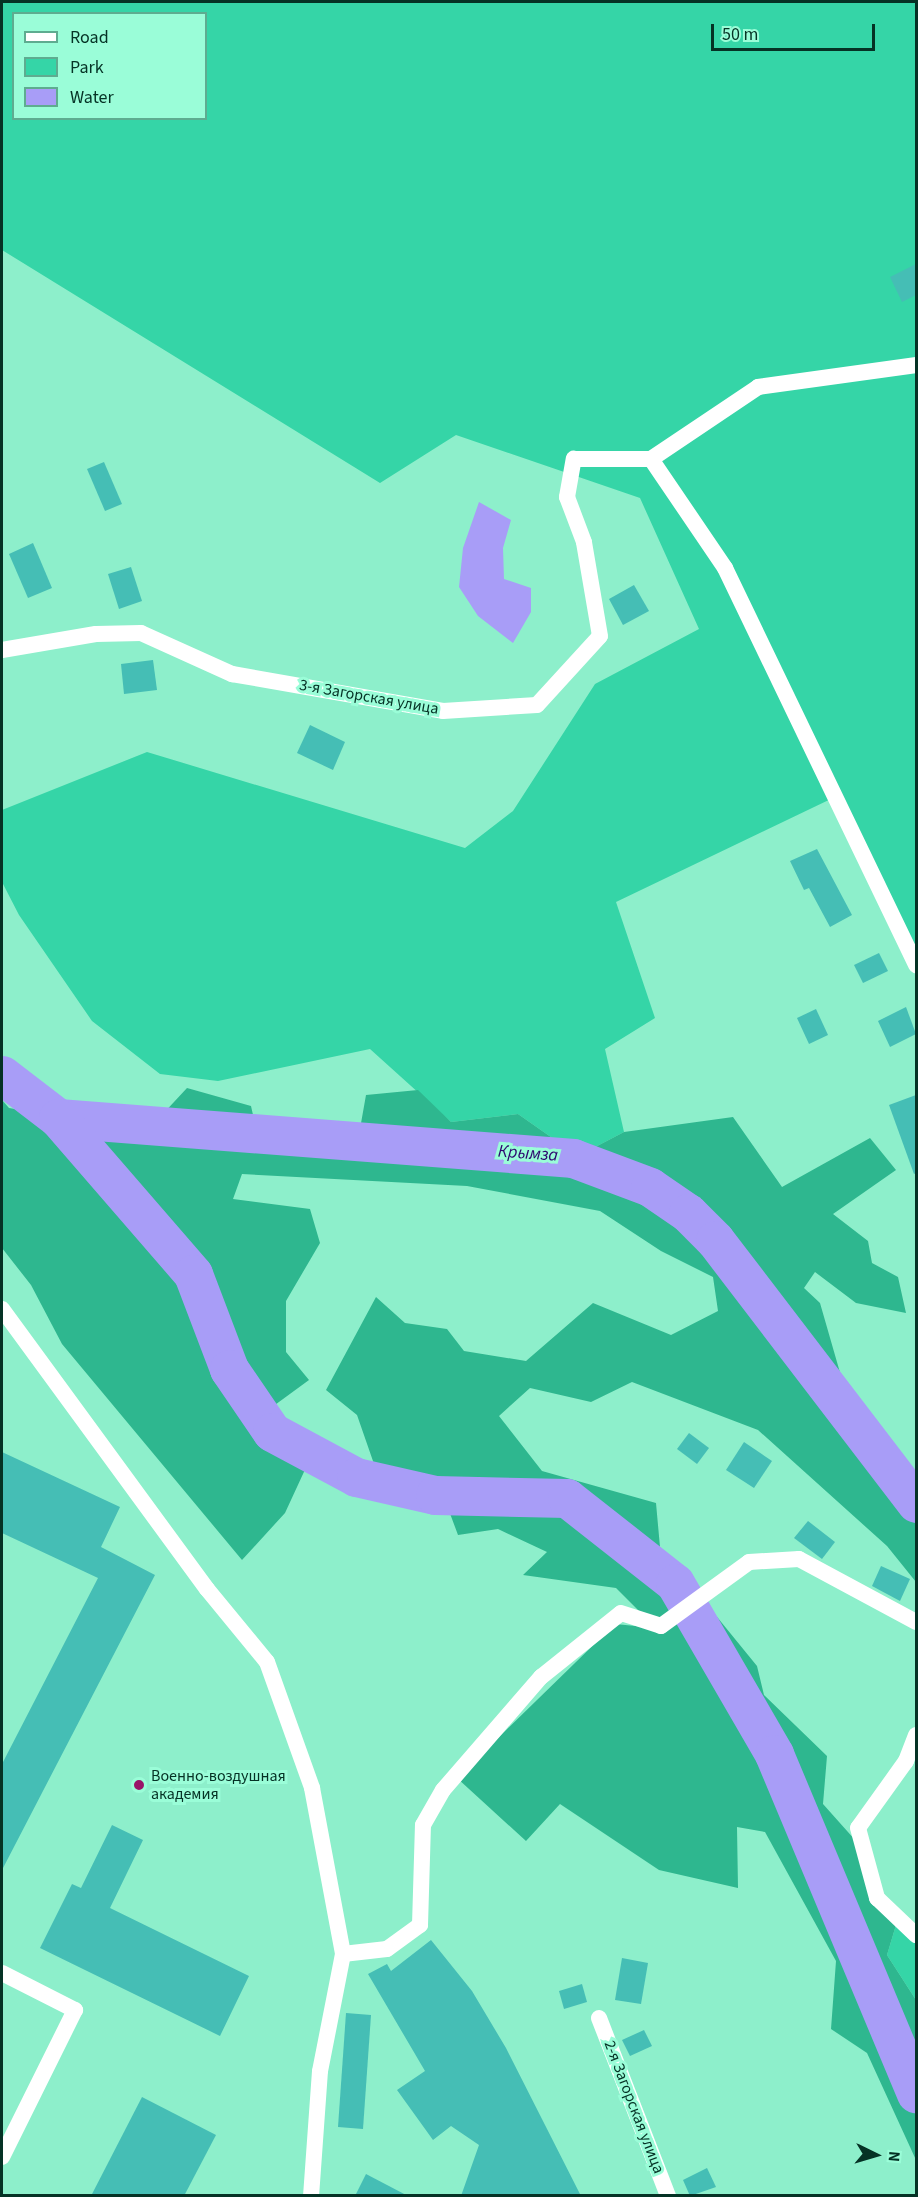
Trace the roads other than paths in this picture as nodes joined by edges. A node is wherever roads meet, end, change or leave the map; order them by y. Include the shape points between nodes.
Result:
1 (916, 365) edge
2 (651, 459) junction
3 (2, 650) edge
4 (916, 965) edge
5 (2, 1309) edge
6 (916, 1622) edge
7 (916, 1735) edge
8 (916, 1935) edge
9 (343, 1954) junction
10 (2, 1972) edge
11 (599, 2018) dead end
12 (2, 2157) edge
13 (311, 2196) edge
14 (668, 2196) edge

1 - 2 street via 758,387
2 - 3 street, 3-я Загорская улица via 574,459 567,497 584,542 600,636 537,705 443,711 232,674 141,633 96,634
2 - 4 street via 725,568
5 - 9 street via 207,1589 267,1662 312,1788
6 - 9 street via 799,1559 749,1562 661,1626 621,1613 541,1677 443,1790 423,1825 420,1925 387,1950
7 - 8 street via 906,1761 858,1828 877,1898
9 - 13 street via 320,2071
10 - 12 street via 75,2010
11 - 14 street, 2-я Загорская улица

